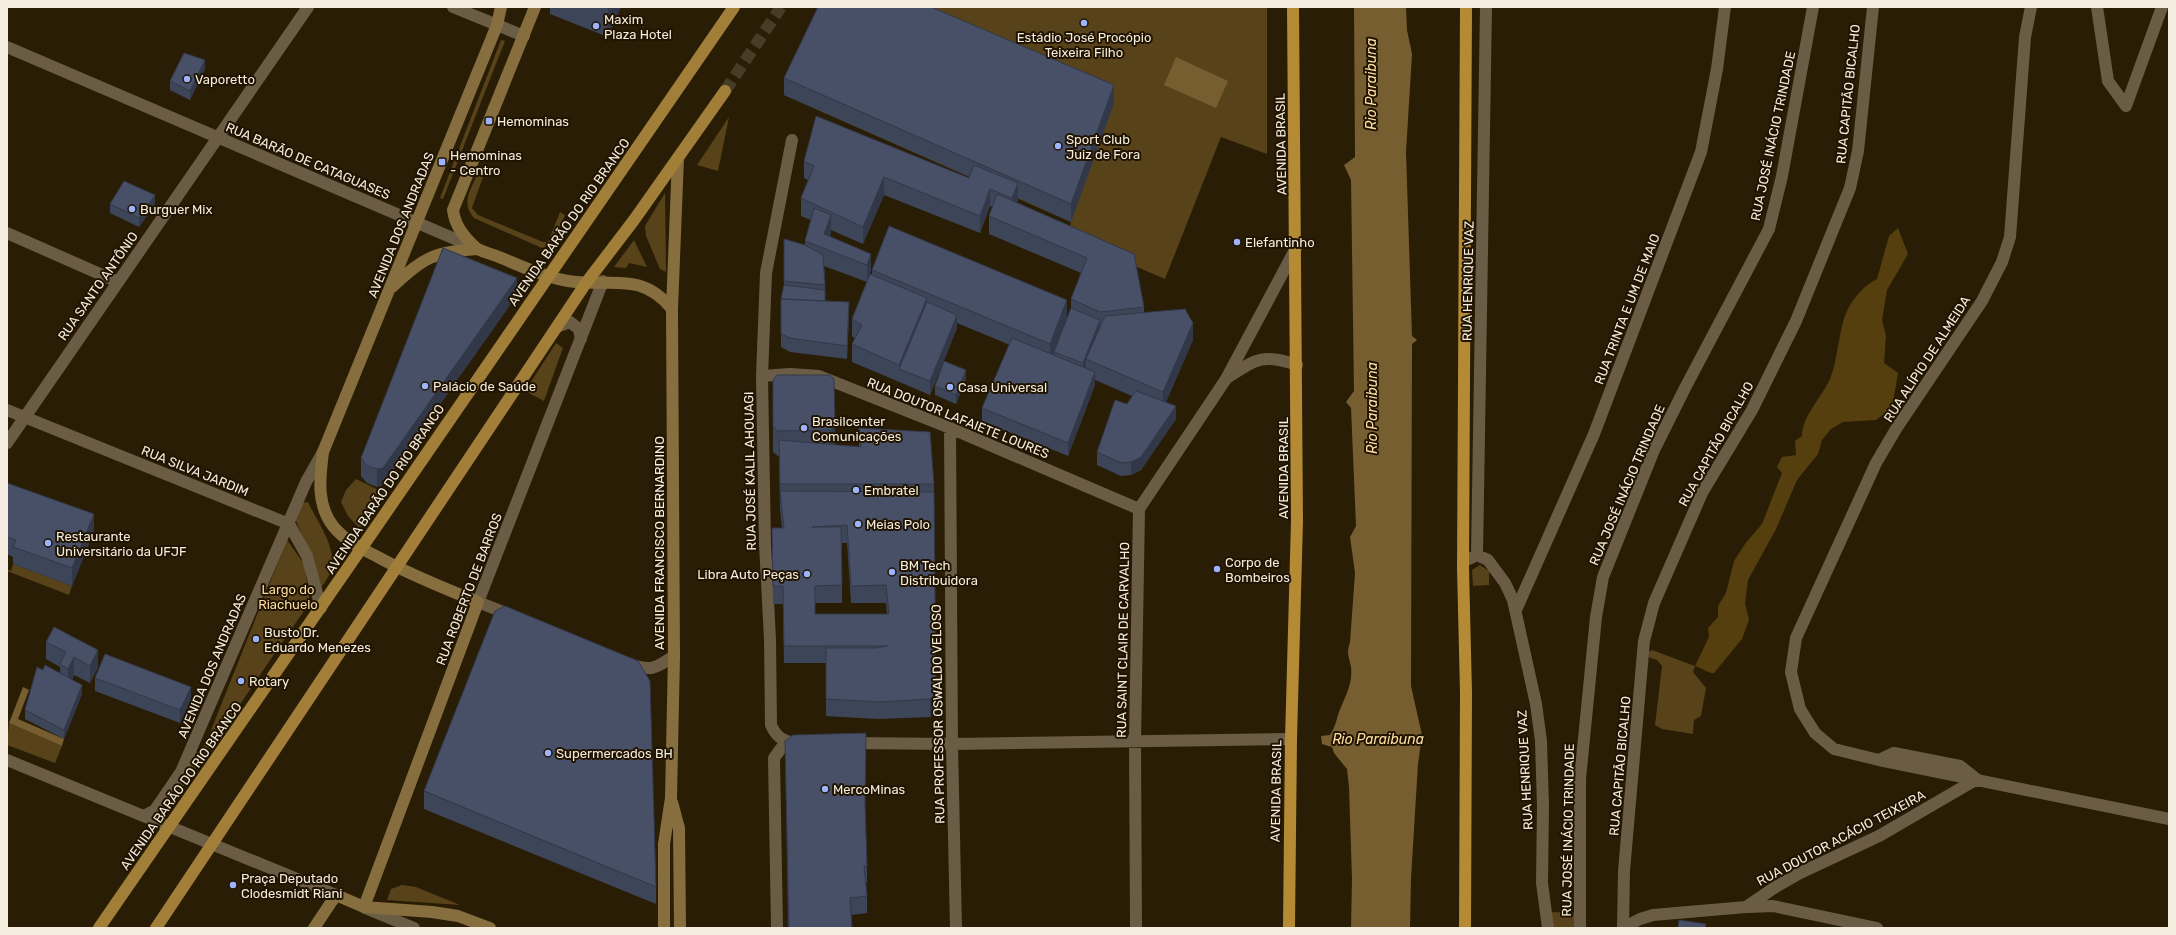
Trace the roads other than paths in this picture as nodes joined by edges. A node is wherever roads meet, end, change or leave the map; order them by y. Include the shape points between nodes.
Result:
1 (308, 7) edge
2 (453, 7) edge
3 (501, 7) edge
4 (535, 7) edge
5 (734, 7) edge
6 (1293, 7) edge
7 (1466, 7) edge
8 (1486, 7) edge
9 (1725, 7) edge
10 (1813, 7) edge
11 (1873, 7) edge
12 (2031, 7) edge
13 (2097, 7) edge
14 (2162, 7) edge
15 (497, 25) junction
16 (524, 36) junction
17 (7, 47) edge
18 (725, 91) tunnel mouth
19 (218, 137) junction
20 (792, 140) dead end
21 (678, 158) junction
22 (417, 223) junction
23 (7, 233) edge
24 (1296, 248) junction
25 (477, 249) junction
26 (549, 277) junction
27 (603, 281) junction
28 (118, 282) junction
29 (586, 283) junction
30 (390, 288) junction
31 (672, 309) junction
32 (557, 326) junction
33 (581, 339) junction
34 (1297, 365) junction
35 (762, 376) junction
36 (1226, 378) junction
37 (7, 410) edge
38 (25, 417) junction
39 (950, 428) junction
40 (7, 443) edge
41 (323, 452) junction
42 (1139, 509) junction
43 (289, 524) junction
44 (361, 548) junction
45 (1476, 555) junction
46 (397, 568) junction
47 (1463, 568) junction
48 (478, 602) junction
49 (321, 608) junction
50 (1516, 610) junction
51 (522, 620) edge
52 (674, 656) junction
53 (615, 658) edge
54 (1291, 739) junction
55 (1135, 741) junction
56 (792, 743) junction
57 (814, 743) edge
58 (837, 743) edge
59 (952, 744) junction
60 (7, 760) edge
61 (1976, 779) junction
62 (671, 798) junction
63 (144, 816) junction
64 (2169, 819) edge
65 (169, 826) junction
66 (212, 845) junction
67 (336, 895) junction
68 (1746, 907) junction
69 (364, 908) junction
70 (99, 928) edge
71 (156, 928) edge
72 (314, 928) edge
73 (414, 928) edge
74 (490, 928) edge
75 (664, 928) edge
76 (680, 928) edge
77 (777, 928) edge
78 (956, 928) edge
79 (1136, 928) edge
80 (1289, 928) edge
81 (1465, 928) edge
82 (1548, 928) edge
83 (1580, 928) edge
84 (1623, 928) edge
85 (1877, 928) edge

1 - 19 street, RUA SANTO ANTÔNIO
2 - 15 street
3 - 15 main road, AVENIDA DOS ANDRADAS
4 - 16 main road
5 - 26 main road, AVENIDA BARÃO DO RIO BRANCO
6 - 24 highway, AVENIDA BRASIL
7 - 47 highway
8 - 45 street, RUA HENRIQUE VAZ
9 - 50 street, RUA TRINTA E UM DE MAIO via 1717,69 1701,152 1594,434
10 - 83 street, RUA JOSÉ INÁCIO TRINDADE via 1782,176 1769,229 1654,450 1603,577 1596,617 1580,779
11 - 84 street, RUA CAPITÃO BICALHO via 1858,151 1850,188 1796,321 1752,410 1702,493 1654,603 1644,641 1624,871
12 - 61 street, RUA ALÍPIO DE ALMEIDA via 2025,37 2010,237 2002,262 1982,301 1876,463 1796,638 1791,672 1800,709 1815,733 1834,749 1879,760 1894,753 1960,766
13 - 14 street via 2108,81 2126,106
15 - 16 street
15 - 22 main road, AVENIDA DOS ANDRADAS
16 - 25 main road via 454,210 455,224
17 - 19 street, RUA BARÃO DE CATAGUASES
18 - 21 main road
19 - 22 street, RUA BARÃO DE CATAGUASES
19 - 28 street, RUA SANTO ANTÔNIO
20 - 35 street, RUA JOSÉ KALIL AHOUAGI via 766,272
21 - 29 main road
21 - 31 main road, AVENIDA FRANCISCO BERNARDINO
22 - 25 street, RUA BARÃO DE CATAGUASES
22 - 30 main road, AVENIDA DOS ANDRADAS
23 - 28 street
24 - 34 highway, AVENIDA BRASIL
24 - 36 street
25 - 26 main road, RUA BARÃO DE CATAGUASES
25 - 30 main road via 442,252 428,258 414,266
26 - 29 main road, RUA BARÃO DE CATAGUASES
26 - 44 main road, AVENIDA BARÃO DO RIO BRANCO
27 - 29 main road, RUA BARÃO DE CATAGUASES
27 - 31 main road, RUA BARÃO DE CATAGUASES via 640,285 663,297
27 - 33 street, RUA ROBERTO DE BARROS
28 - 38 street, RUA SANTO ANTÔNIO
29 - 32 main road
30 - 41 main road, AVENIDA DOS ANDRADAS
31 - 52 main road, AVENIDA FRANCISCO BERNARDINO
32 - 33 street via 570,322 579,329
32 - 46 main road
33 - 48 street, RUA ROBERTO DE BARROS
34 - 36 street via 1274,358 1254,360
34 - 54 highway, AVENIDA BRASIL via 1297,521
35 - 39 street, RUA DOUTOR LAFAIETE LOURES via 819,376
35 - 56 street, RUA JOSÉ KALIL AHOUAGI via 771,725 778,737
36 - 42 street
37 - 38 street, RUA SILVA JARDIM
38 - 40 street, RUA SANTO ANTÔNIO
38 - 43 street, RUA SILVA JARDIM
39 - 42 street, RUA DOUTOR LAFAIETE LOURES
39 - 59 street, RUA PROFESSOR OSWALDO VELOSO
41 - 43 street, AVENIDA DOS ANDRADAS via 306,482
41 - 44 main road, AVENIDA DOS ANDRADAS via 320,496 325,512 333,526
42 - 55 street, RUA SAINT CLAIR DE CARVALHO
43 - 49 street via 308,556
43 - 63 street, AVENIDA DOS ANDRADAS via 181,772 155,810
44 - 46 main road, AVENIDA DOS ANDRADAS
44 - 49 main road, AVENIDA BARÃO DO RIO BRANCO
45 - 47 street via 1469,559
45 - 50 street, RUA HENRIQUE VAZ via 1488,560 1505,583
46 - 48 main road
46 - 66 main road
47 - 81 highway via 1466,693
48 - 51 street
48 - 69 main road, RUA ROBERTO DE BARROS
49 - 65 main road, AVENIDA BARÃO DO RIO BRANCO
50 - 82 street, RUA HENRIQUE VAZ via 1536,704 1540,741 1543,806 1542,883
52 - 53 street via 656,668 642,669
52 - 62 main road, AVENIDA FRANCISCO BERNARDINO
54 - 55 street
54 - 80 highway, AVENIDA BRASIL
55 - 59 street
55 - 79 street, RUA SAINT CLAIR DE CARVALHO
56 - 57 street
56 - 77 street via 782,747 774,758
58 - 59 street
59 - 78 street, RUA PROFESSOR OSWALDO VELOSO
60 - 63 street
61 - 64 street
61 - 68 street, RUA DOUTOR ACÁCIO TEIXEIRA via 1879,836 1800,873
62 - 75 main road, AVENIDA FRANCISCO BERNARDINO via 664,844
62 - 76 main road via 679,828
63 - 65 street
65 - 66 street
65 - 70 main road, AVENIDA BARÃO DO RIO BRANCO
66 - 67 street
66 - 71 main road
67 - 69 main road
67 - 72 main road
68 - 84 street, RUA DOUTOR ACÁCIO TEIXEIRA via 1653,915
68 - 85 street via 1773,906
69 - 73 street
69 - 74 main road via 458,916

